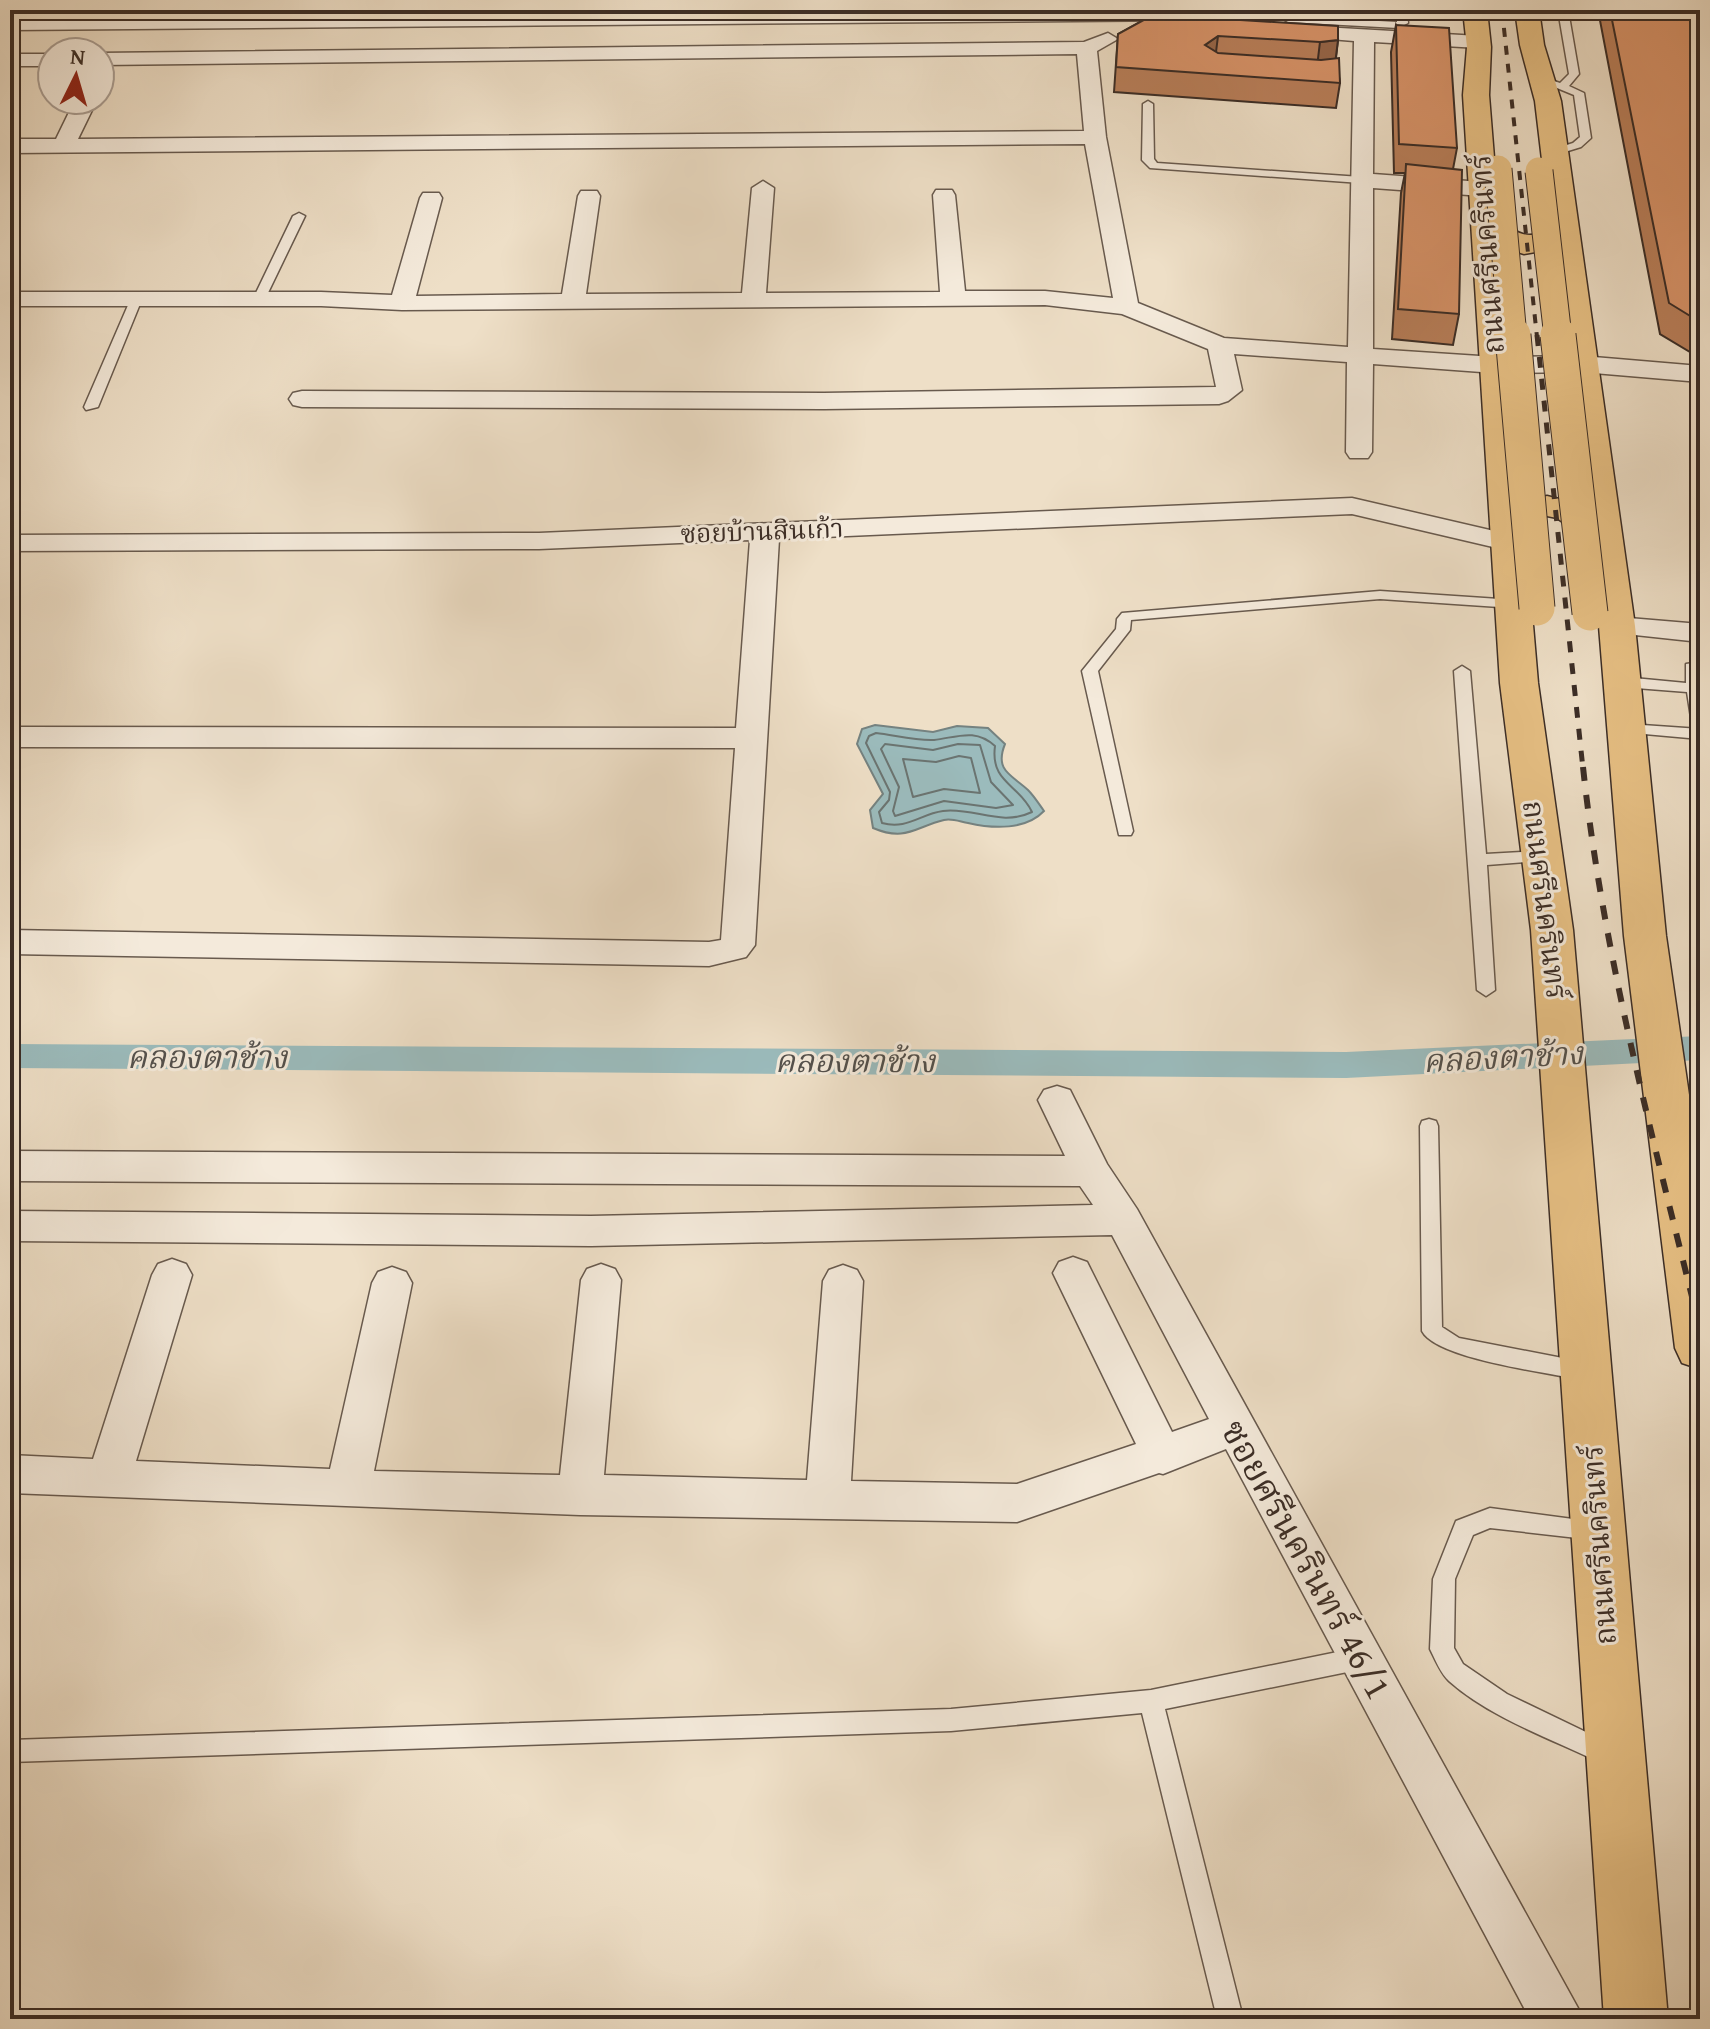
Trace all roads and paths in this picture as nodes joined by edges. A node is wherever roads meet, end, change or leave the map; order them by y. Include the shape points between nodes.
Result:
1 (1402, 10) edge
2 (1475, 10) edge
3 (1527, 10) edge
4 (1563, 10) edge
5 (620, 15) edge
6 (262, 16) edge
7 (438, 16) edge
8 (10, 24) edge
9 (1280, 24) edge
10 (1234, 28) junction
11 (1364, 35) junction
12 (1479, 45) junction
13 (1532, 45) junction
14 (1087, 48) junction
15 (10, 60) edge
16 (36, 60) edge
17 (116, 63) edge
18 (1336, 78) edge
19 (1363, 79) junction
20 (1554, 83) junction
21 (1148, 104) dead end
22 (78, 116) edge
23 (1095, 137) junction
24 (10, 146) edge
25 (64, 146) junction
26 (1547, 162) junction
27 (1490, 179) junction
28 (1361, 180) junction
29 (763, 188) dead end
30 (944, 195) dead end
31 (589, 196) dead end
32 (431, 198) dead end
33 (299, 216) dead end
34 (1485, 222) junction
35 (1565, 229) junction
36 (953, 298) junction
37 (10, 299) edge
38 (136, 299) junction
39 (259, 299) junction
40 (573, 302) junction
41 (753, 302) junction
42 (402, 303) junction
43 (1127, 307) junction
44 (1228, 345) junction
45 (1359, 354) junction
46 (1582, 364) junction
47 (1495, 365) junction
48 (1700, 374) edge
49 (302, 399) dead end
50 (91, 407) dead end
51 (1359, 452) dead end
52 (765, 531) junction
53 (1510, 536) junction
54 (1605, 537) junction
55 (10, 543) edge
56 (1526, 606) junction
57 (1604, 619) junction
58 (1700, 633) edge
59 (1700, 667) edge
60 (1462, 671) dead end
61 (1623, 682) junction
62 (1694, 688) junction
63 (1700, 724) edge
64 (1628, 729) junction
65 (1700, 734) edge
66 (10, 737) edge
67 (753, 738) junction
68 (1125, 831) dead end
69 (1541, 856) junction
70 (1478, 860) junction
71 (1552, 930) junction
72 (1645, 936) junction
73 (10, 942) edge
74 (1486, 990) dead end
75 (1057, 1100) dead end
76 (1429, 1126) dead end
77 (10, 1166) edge
78 (1091, 1171) junction
79 (1123, 1220) junction
80 (10, 1226) edge
81 (1073, 1273) dead end
82 (172, 1275) dead end
83 (601, 1280) dead end
84 (843, 1281) dead end
85 (392, 1283) dead end
86 (1700, 1348) edge
87 (1586, 1372) junction
88 (1236, 1428) junction
89 (1163, 1456) junction
90 (10, 1474) edge
91 (109, 1478) junction
92 (348, 1489) junction
93 (580, 1496) junction
94 (828, 1497) junction
95 (1598, 1530) junction
96 (1362, 1658) junction
97 (1151, 1701) junction
98 (10, 1751) edge
99 (1615, 1758) junction
100 (1625, 1885) junction
101 (1229, 2014) dead end
102 (1558, 2019) edge
103 (1636, 2019) edge
104 (1662, 2019) edge

1 - 9 lane via 1403,23 1398,25
2 - 12 main road, ถนนศรีนครินทร์
3 - 13 main road
4 - 20 lane via 1574,74
5 - 7 street
5 - 10 street via 1191,14
6 - 7 street
6 - 8 street
9 - 10 street
9 - 11 street
10 - 14 street via 1133,28
11 - 12 street
11 - 19 street
12 - 27 main road, ถนนศรีนครินทร์ via 1475,79
13 - 20 main road
13 - 26 main road via 1529,80
14 - 17 street
14 - 23 street
15 - 16 street
18 - 19 street
19 - 28 street
20 - 26 main road
21 - 28 lane via 1148,160 1154,166
22 - 25 street
23 - 25 street
23 - 43 street
24 - 25 street
26 - 35 main road
26 - 57 main road, bridge
27 - 28 street
27 - 34 main road, ถนนศรีนครินทร์
27 - 56 main road, bridge
28 - 45 street
29 - 41 street
30 - 36 street
31 - 40 street
32 - 42 street
33 - 39 lane
34 - 35 main road via 1507,241 1527,245 1550,242
34 - 47 main road, ถนนศรีนครินทร์
35 - 46 main road
36 - 41 street
36 - 43 street via 1045,298
37 - 38 street
38 - 39 street
38 - 50 lane
39 - 42 street
40 - 41 street
40 - 42 street
43 - 44 street
44 - 45 street
44 - 49 street via 1229,390 1219,396
45 - 47 street
45 - 51 street
46 - 47 street
46 - 48 street
46 - 54 main road
47 - 53 main road, ถนนศรีนครินทร์
52 - 53 street, ซอยบ้านสินเก้า via 1352,506
52 - 55 street, ซอยบ้านสินเก้า via 539,541
52 - 67 street
53 - 54 main road via 1532,508 1560,507 1577,513
53 - 56 main road, ถนนศรีนครินทร์
54 - 57 main road
56 - 68 lane via 1380,595 1127,616 1123,630 1090,671
56 - 69 main road, ถนนศรีนครินทร์ via 1524,736
56 - 71 main road via 1549,757
57 - 58 street
57 - 61 main road
57 - 72 main road via 1613,801
59 - 62 lane via 1691,667
60 - 70 lane
61 - 62 lane
61 - 64 main road
62 - 63 lane
64 - 65 lane
64 - 72 main road
66 - 67 street
67 - 73 street via 738,945 725,952
69 - 70 lane
69 - 71 main road, ถนนศรีนครินทร์
70 - 74 lane
71 - 87 main road, ถนนศรีนครินทร์
72 - 86 main road
75 - 78 street, ซอยศรีนครินทร์ 46/1
76 - 87 lane via 1432,1331 1454,1345
77 - 78 street
78 - 79 street, ซอยศรีนครินทร์ 46/1
79 - 80 street via 591,1231
79 - 88 street, ซอยศรีนครินทร์ 46/1
81 - 89 street
82 - 91 street
83 - 93 street
84 - 94 street
85 - 92 street
87 - 95 main road, ถนนศรีนครินทร์
88 - 89 street
88 - 96 street, ซอยศรีนครินทร์ 46/1
89 - 94 street via 1017,1503
90 - 91 street
91 - 92 street
92 - 93 street
93 - 94 street
95 - 99 main road, ถนนศรีนครินทร์
95 - 99 lane via 1490,1518 1464,1528 1444,1579 1442,1649 1455,1672 1499,1702
96 - 97 lane
96 - 102 street, ซอยศรีนครินทร์ 46/1
97 - 98 lane via 951,1720
97 - 101 lane
99 - 100 main road, ถนนศรีนครินทร์
100 - 103 main road, ถนนศรีนครินทร์
100 - 104 main road, ถนนศรีนครินทร์

